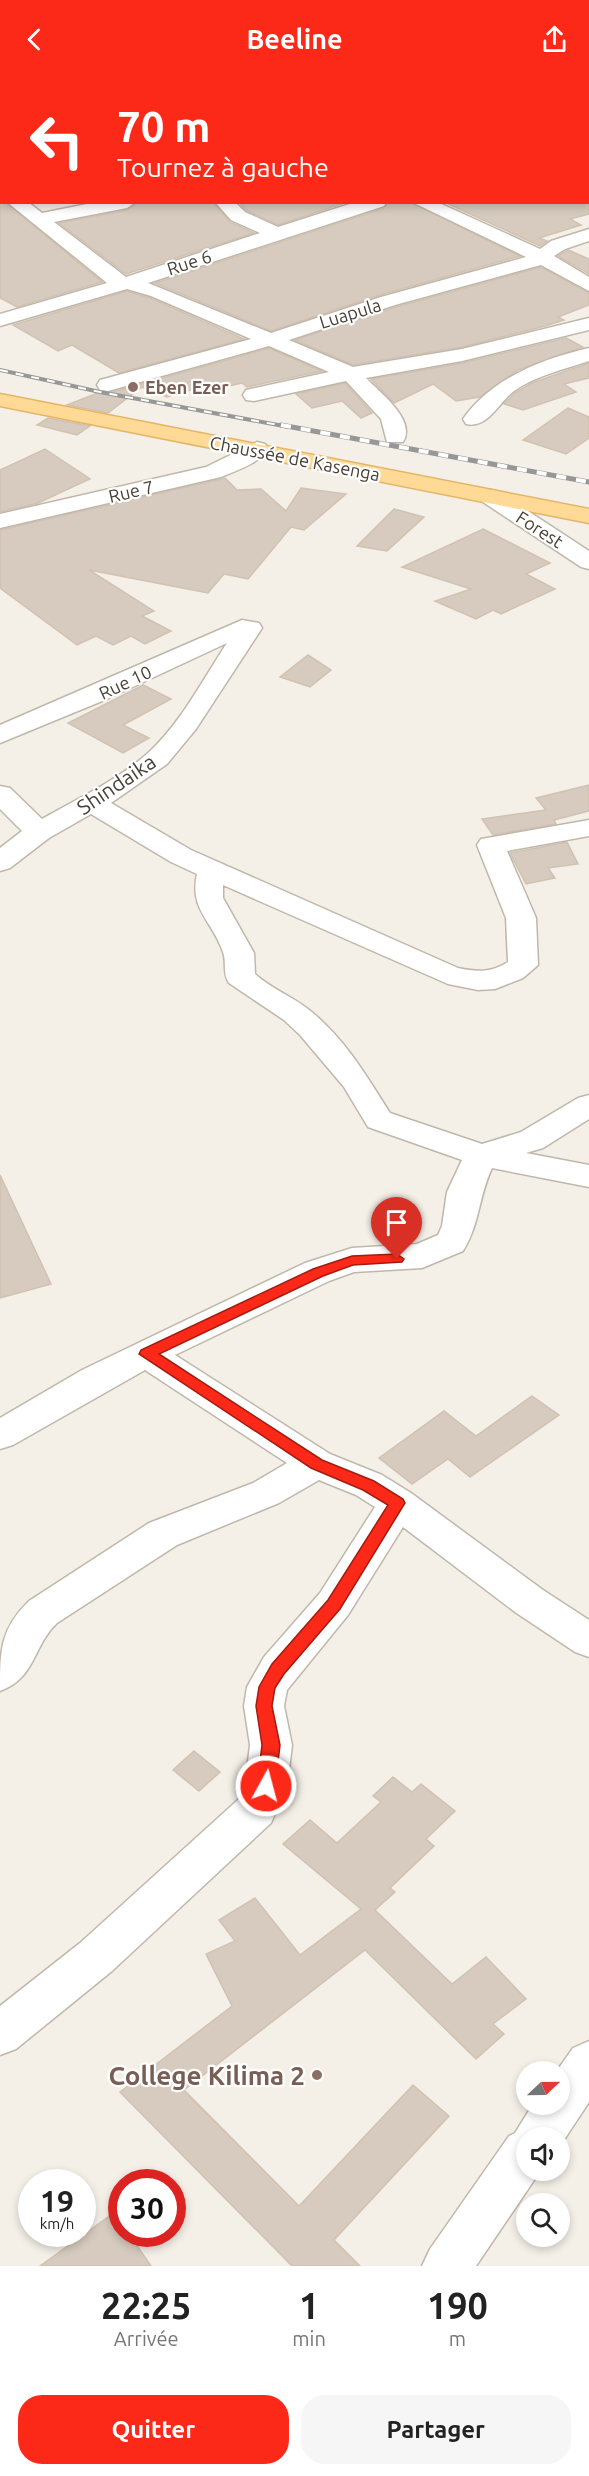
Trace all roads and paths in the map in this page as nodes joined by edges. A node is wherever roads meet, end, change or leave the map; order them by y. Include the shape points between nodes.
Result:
1 (18, 204) edge
2 (117, 204) edge
3 (226, 204) edge
4 (370, 204) edge
5 (426, 204) edge
6 (38, 220) junction
7 (275, 233) junction
8 (589, 235) edge
9 (542, 257) junction
10 (127, 282) junction
11 (589, 285) edge
12 (4, 316) edge
13 (589, 324) edge
14 (269, 340) junction
15 (589, 354) edge
16 (351, 374) junction
17 (108, 385) dead end
18 (254, 396) dead end
19 (0, 400) edge
20 (474, 419) dead end
21 (395, 437) dead end
22 (257, 449) junction
23 (491, 498) junction
24 (589, 516) edge
25 (0, 520) edge
26 (589, 562) edge
27 (248, 626) joint
28 (0, 735) edge
29 (0, 794) edge
30 (92, 803) junction
31 (589, 828) edge
32 (39, 832) junction
33 (0, 862) edge
34 (212, 869) junction
35 (589, 1105) edge
36 (481, 1155) junction
37 (589, 1176) edge
38 (147, 1354) junction
39 (0, 1435) edge
40 (317, 1464) junction
41 (398, 1503) junction
42 (589, 1641) edge
43 (0, 1674) edge
44 (0, 2034) edge
45 (589, 2063) edge
46 (545, 2127) edge
47 (516, 2166) edge
48 (447, 2266) edge

1 - 6 street
2 - 6 street
3 - 7 street via 238,216
4 - 7 street, Rue 6
5 - 9 street
6 - 10 street via 115,280
7 - 10 street, Rue 6
8 - 9 street, Luapula via 558,245
9 - 11 street
9 - 14 street, Luapula
10 - 12 street, Rue 6 via 54,307
10 - 14 street
13 - 16 street via 462,355
14 - 16 street
14 - 17 street, Luapula
15 - 20 street via 507,386
16 - 18 street
16 - 21 street via 390,416
19 - 22 main road, Chaussée de Kasenga
22 - 23 main road, Chaussée de Kasenga
22 - 25 street, Rue 7 via 213,472
23 - 24 main road, Chaussée de Kasenga
23 - 26 street, Forest
27 - 28 street, Rue 10
27 - 30 street, Shindaika via 187,723 158,758
29 - 32 street
30 - 32 street, Shindaika
30 - 34 street via 181,856
31 - 34 street via 490,845 521,918 523,965 492,982 447,974
32 - 33 street, Shindaika
34 - 36 street via 209,898 239,953 240,977 310,1026 362,1090 380,1120
35 - 36 street via 532,1140
36 - 37 street
36 - 38 street via 464,1192 459,1226 451,1243 422,1256 352,1260 318,1272
38 - 39 street via 95,1379
38 - 40 street
40 - 41 street via 360,1481
40 - 43 street via 267,1493 163,1534 43,1611 27,1628 20,1650
41 - 42 street
41 - 44 street via 334,1604 267,1687 264,1706 271,1745 266,1786 256,1810 96,1957
45 - 46 street
47 - 48 street

